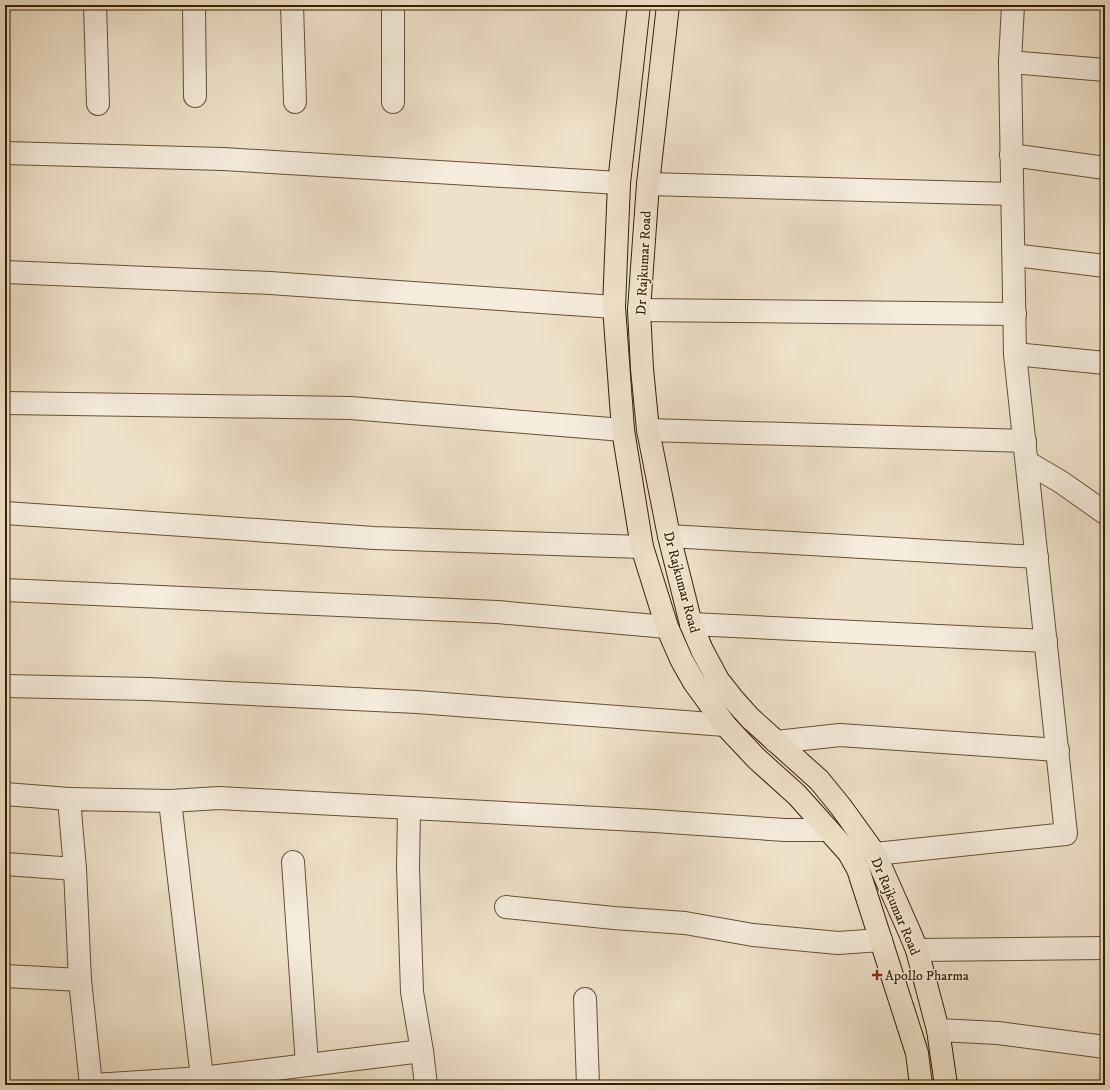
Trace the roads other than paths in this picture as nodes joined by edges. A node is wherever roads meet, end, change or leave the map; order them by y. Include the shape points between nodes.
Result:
1 (94, 5) edge
2 (194, 5) edge
3 (292, 5) edge
4 (393, 5) edge
5 (639, 5) edge
6 (668, 5) edge
7 (1013, 5) edge
8 (1010, 62) junction
9 (1105, 70) edge
10 (195, 96) dead end
11 (295, 102) dead end
12 (393, 102) dead end
13 (98, 104) dead end
14 (5, 153) edge
15 (1011, 155) junction
16 (1105, 168) edge
17 (619, 183) junction
18 (648, 184) junction
19 (1012, 194) junction
20 (1014, 255) junction
21 (1105, 266) edge
22 (5, 272) edge
23 (614, 307) junction
24 (639, 310) junction
25 (1015, 314) junction
26 (1016, 354) junction
27 (1105, 363) edge
28 (5, 404) edge
29 (623, 430) junction
30 (648, 430) junction
31 (1026, 451) junction
32 (5, 513) edge
33 (1105, 513) edge
34 (669, 536) junction
35 (642, 547) junction
36 (1037, 557) junction
37 (5, 590) edge
38 (691, 624) junction
39 (667, 627) junction
40 (1046, 641) junction
41 (5, 686) edge
42 (725, 725) junction
43 (776, 742) junction
44 (1058, 750) junction
45 (5, 794) edge
46 (69, 799) junction
47 (170, 801) junction
48 (409, 809) junction
49 (828, 830) junction
50 (875, 854) junction
51 (293, 862) dead end
52 (5, 864) edge
53 (76, 869) junction
54 (506, 907) dead end
55 (881, 940) junction
56 (1105, 948) edge
57 (917, 950) junction
58 (5, 976) edge
59 (80, 980) junction
60 (585, 999) dead end
61 (938, 1030) junction
62 (1105, 1047) edge
63 (422, 1051) junction
64 (307, 1065) junction
65 (202, 1078) junction
66 (93, 1085) edge
67 (426, 1085) edge
68 (588, 1085) edge
69 (921, 1085) edge
70 (946, 1085) edge

1 - 13 street
2 - 10 street
3 - 11 street
4 - 12 street
5 - 17 main road, Dr Rajkumar Road
6 - 18 main road, Dr Rajkumar Road
7 - 8 street
8 - 9 street
8 - 15 street
14 - 17 street via 223,159
15 - 16 street
15 - 19 street
17 - 23 main road, Dr Rajkumar Road
18 - 19 street
18 - 24 main road, Dr Rajkumar Road
19 - 20 street
20 - 21 street
20 - 25 street
22 - 23 street via 270,283
23 - 29 main road, Dr Rajkumar Road
24 - 25 street
24 - 30 main road, Dr Rajkumar Road
25 - 26 street
26 - 27 street
26 - 31 street
28 - 29 street via 350,408
29 - 35 main road, Dr Rajkumar Road
30 - 31 street
30 - 34 main road, Dr Rajkumar Road
31 - 33 street via 1060,482
31 - 36 street
32 - 35 street via 374,538
34 - 36 street
34 - 38 main road, Dr Rajkumar Road
35 - 39 main road, Dr Rajkumar Road
36 - 40 street
37 - 39 street via 497,612
38 - 40 street
38 - 43 main road, Dr Rajkumar Road via 718,680 750,718
39 - 42 main road, Dr Rajkumar Road via 694,682
40 - 44 street
41 - 42 street via 156,689 417,702
42 - 49 main road, Dr Rajkumar Road via 797,795
43 - 44 street via 840,735
43 - 50 main road, Dr Rajkumar Road via 819,780
44 - 50 street via 1066,834
45 - 46 street
46 - 47 street
46 - 53 street
47 - 48 street via 219,798
47 - 65 street
48 - 49 street via 785,830
48 - 63 street via 412,992
49 - 55 main road, Dr Rajkumar Road via 849,853 858,869
50 - 57 main road, Dr Rajkumar Road
51 - 64 street
52 - 53 street
53 - 59 street
54 - 55 street via 685,923 753,934 838,943
55 - 69 main road, Dr Rajkumar Road via 917,1053
56 - 57 street
57 - 61 main road, Dr Rajkumar Road
58 - 59 street
59 - 66 street
60 - 68 street
61 - 62 street via 998,1032
61 - 70 main road, Dr Rajkumar Road
63 - 64 street
63 - 67 street
64 - 65 street
65 - 66 street

